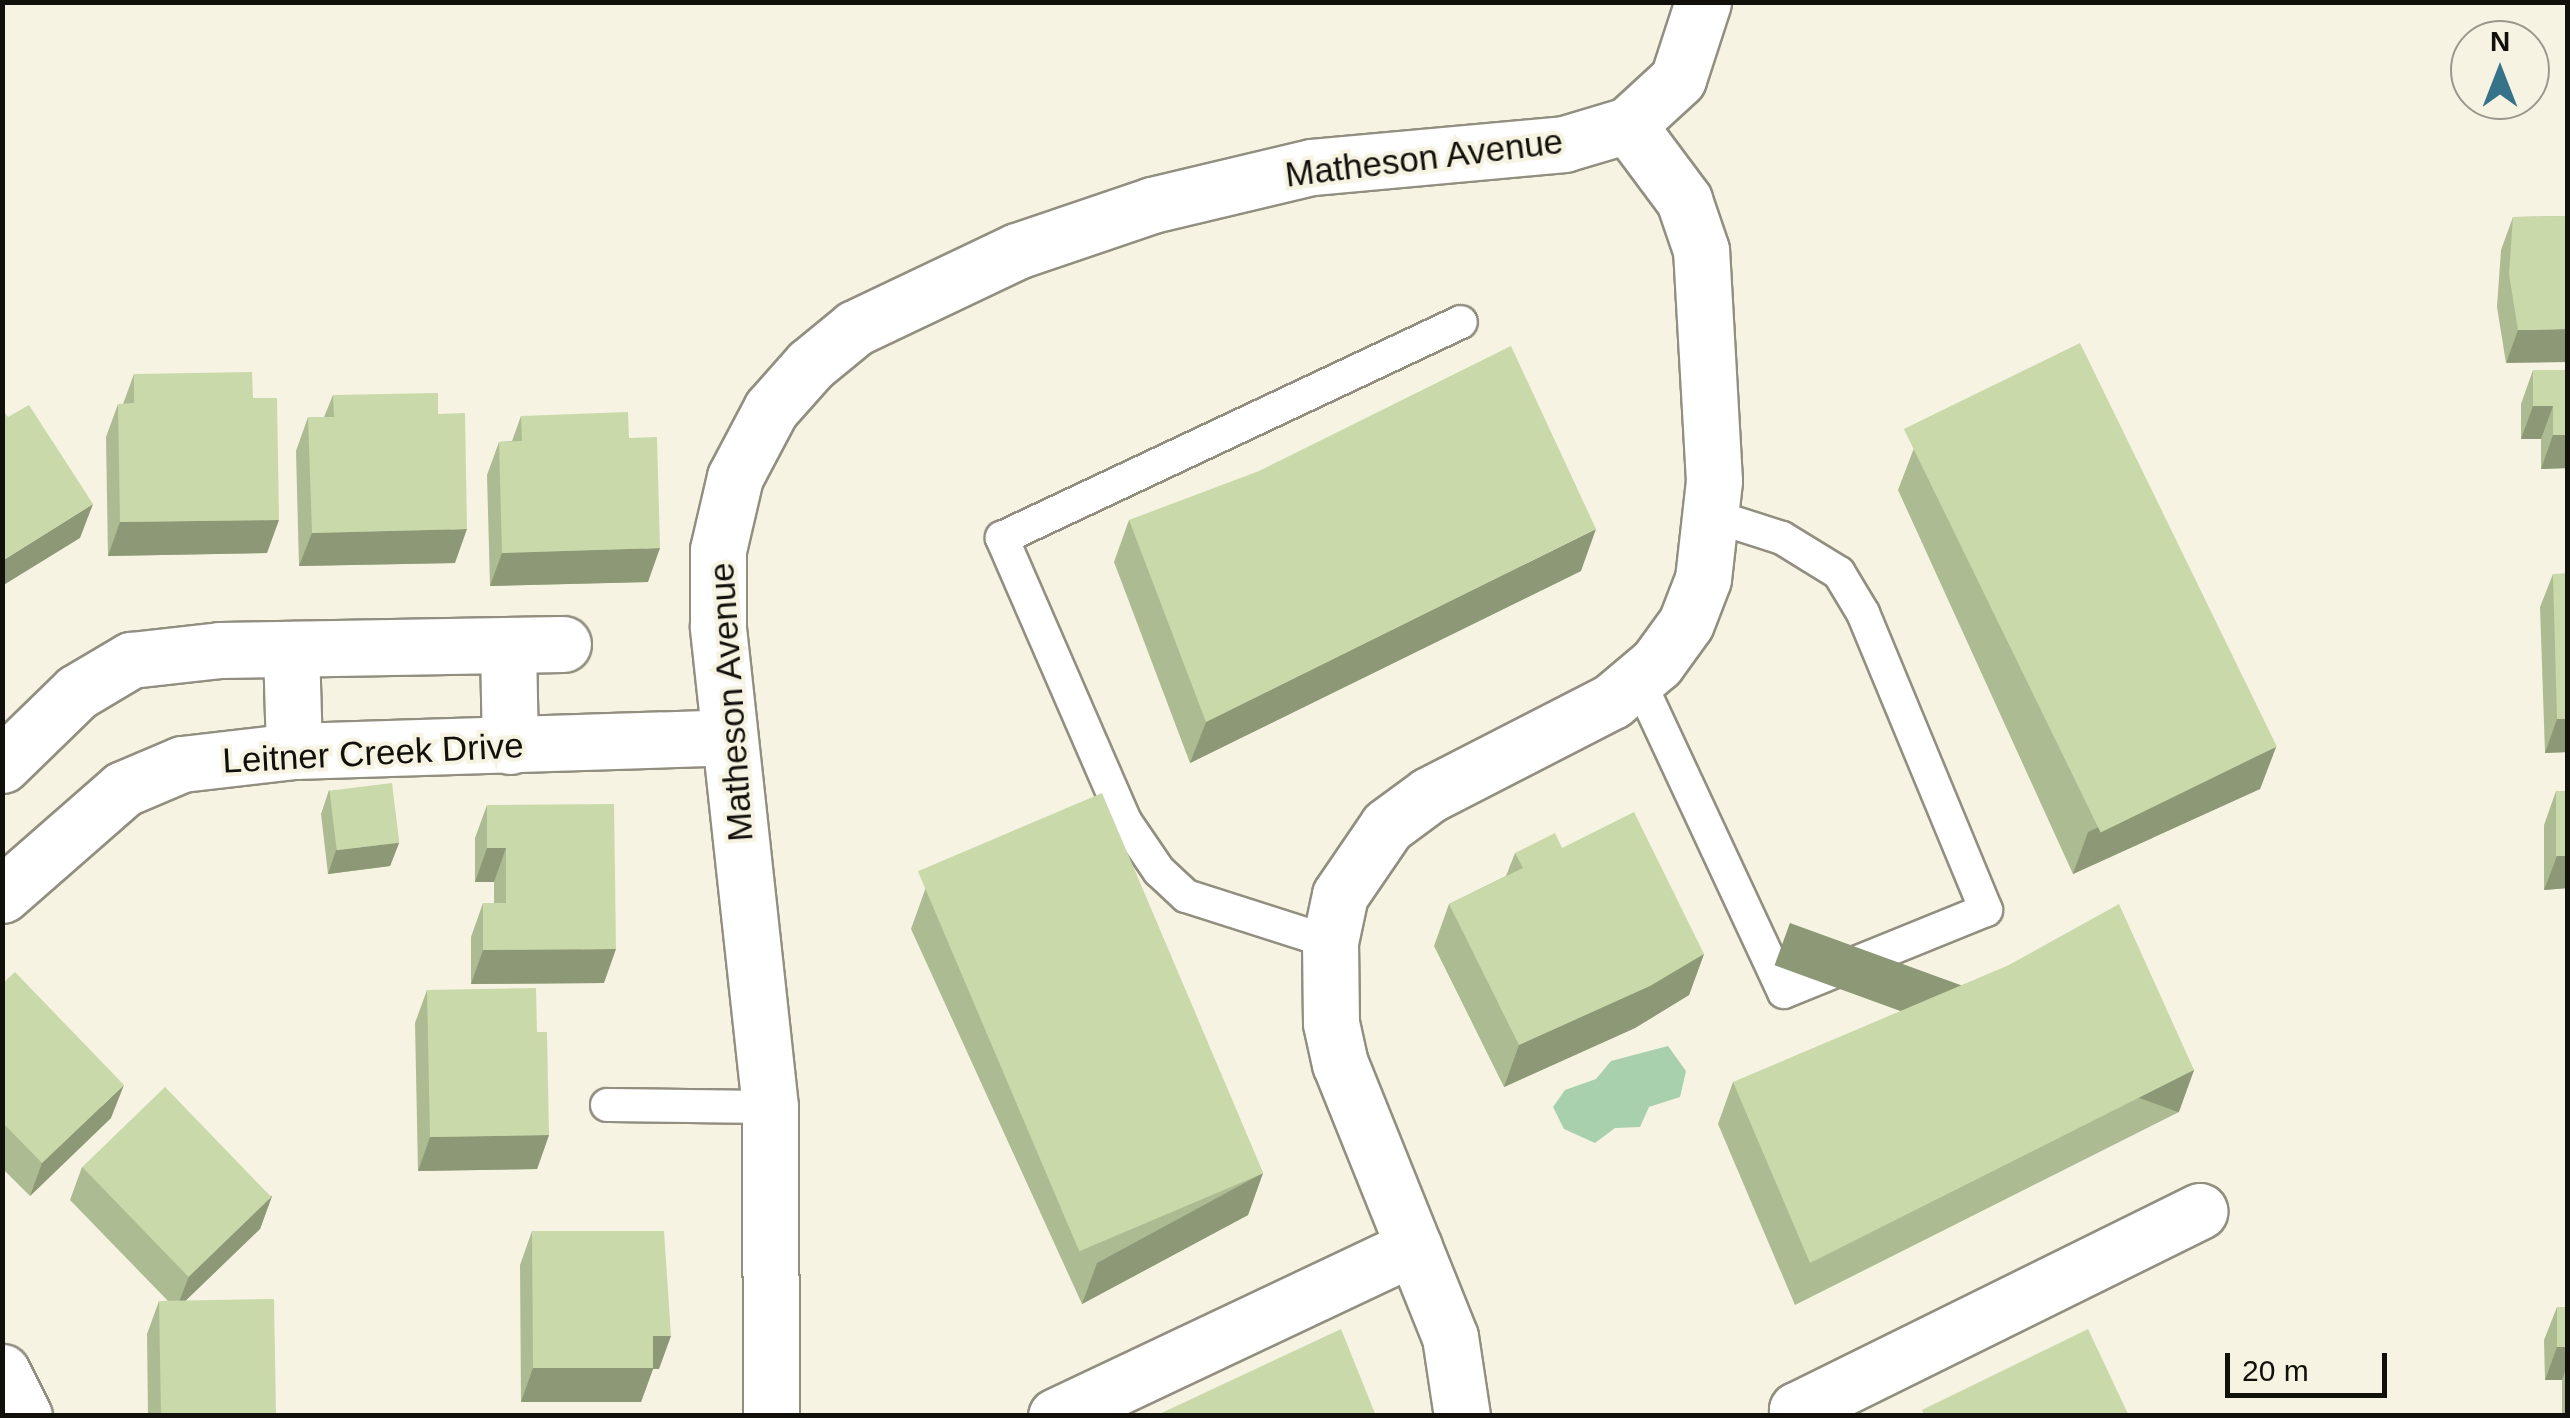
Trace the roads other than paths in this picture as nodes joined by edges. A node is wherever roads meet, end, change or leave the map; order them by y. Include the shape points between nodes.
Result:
1 (1703, 2) edge
2 (1628, 125) junction
3 (1460, 322) dead end
4 (1713, 516) junction
5 (563, 644) dead end
6 (508, 645) junction
7 (291, 649) junction
8 (1638, 679) junction
9 (729, 737) junction
10 (510, 746) junction
11 (294, 751) junction
12 (2, 765) edge
13 (2, 894) edge
14 (1330, 942) junction
15 (607, 1105) dead end
16 (770, 1106) junction
17 (2200, 1211) dead end
18 (1414, 1248) junction
19 (2, 1372) edge
20 (24, 1416) edge
21 (771, 1416) edge
22 (1056, 1416) edge
23 (1462, 1416) edge
24 (1800, 1416) edge

1 - 2 street, Matheson Avenue via 1678,79
2 - 4 street via 1684,200 1702,250
2 - 9 street, Matheson Avenue via 1564,144 1312,167 1152,205 1017,251 855,328 771,409 735,477 718,550
3 - 14 lane via 1002,538 1125,821 1160,871 1186,896
4 - 8 street via 1703,579 1686,624
4 - 8 lane via 1782,538 1839,573 1863,612 1986,910 1784,992
5 - 6 street
6 - 7 street
6 - 10 street
7 - 11 street
7 - 12 street via 131,660 77,692
8 - 14 street via 1612,701 1429,795 1387,826 1340,895
9 - 10 street, Leitner Creek Drive
9 - 16 street, Matheson Avenue
10 - 11 street, Leitner Creek Drive
11 - 13 street, Leitner Creek Drive via 182,764 123,789
14 - 18 street via 1330,1004 1340,1064
15 - 16 lane
16 - 21 street, Matheson Avenue
17 - 24 street via 1798,1410
18 - 22 street
18 - 23 street via 1450,1337
19 - 20 street

